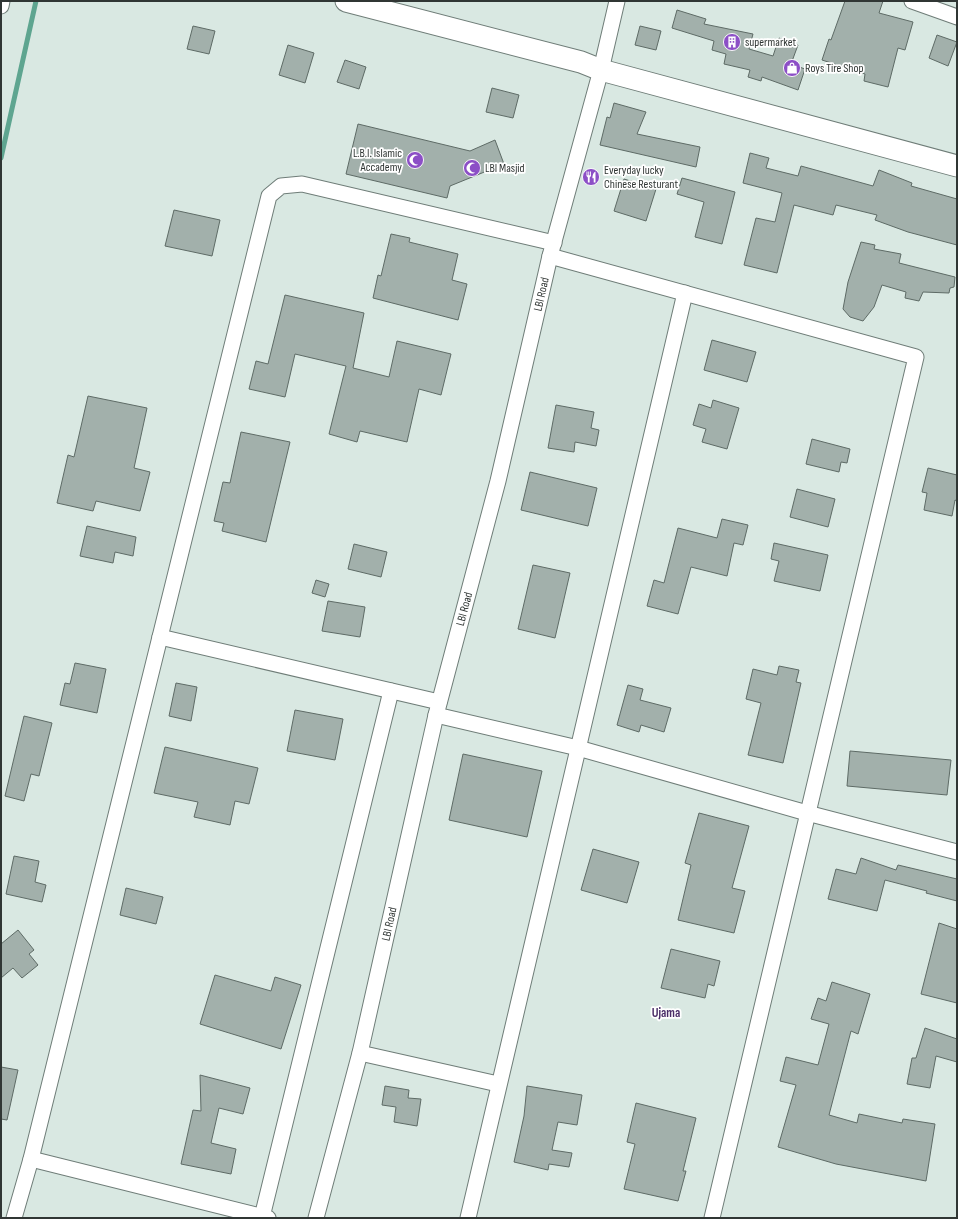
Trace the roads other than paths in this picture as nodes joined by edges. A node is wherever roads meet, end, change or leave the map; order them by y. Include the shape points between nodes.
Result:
1 (2, 1) edge
2 (346, 1) edge
3 (617, 1) edge
4 (912, 1) edge
5 (1, 6) edge
6 (957, 17) edge
7 (601, 70) junction
8 (957, 166) edge
9 (552, 250) junction
10 (685, 293) junction
11 (160, 636) junction
12 (391, 691) junction
13 (438, 709) junction
14 (578, 748) junction
15 (807, 813) junction
16 (957, 852) edge
17 (360, 1052) junction
18 (498, 1084) junction
19 (31, 1160) junction
20 (265, 1217) edge
21 (14, 1218) edge
22 (316, 1218) edge
23 (468, 1218) edge
24 (712, 1218) edge

1 - 5 street
2 - 7 main road via 581,62
3 - 7 street, LBI Road
4 - 6 street
7 - 8 main road
7 - 9 street, LBI Road
9 - 10 street
9 - 11 street via 302,184 281,186 269,196
9 - 13 street, LBI Road via 498,482
10 - 14 street
10 - 15 street via 916,357
11 - 12 street
11 - 19 street
12 - 13 street
12 - 20 street
13 - 14 street
13 - 17 street, LBI Road
14 - 15 street
14 - 18 street
15 - 16 street
15 - 24 street
17 - 18 street
17 - 22 street, LBI Road
18 - 23 street
19 - 20 street
19 - 21 street

